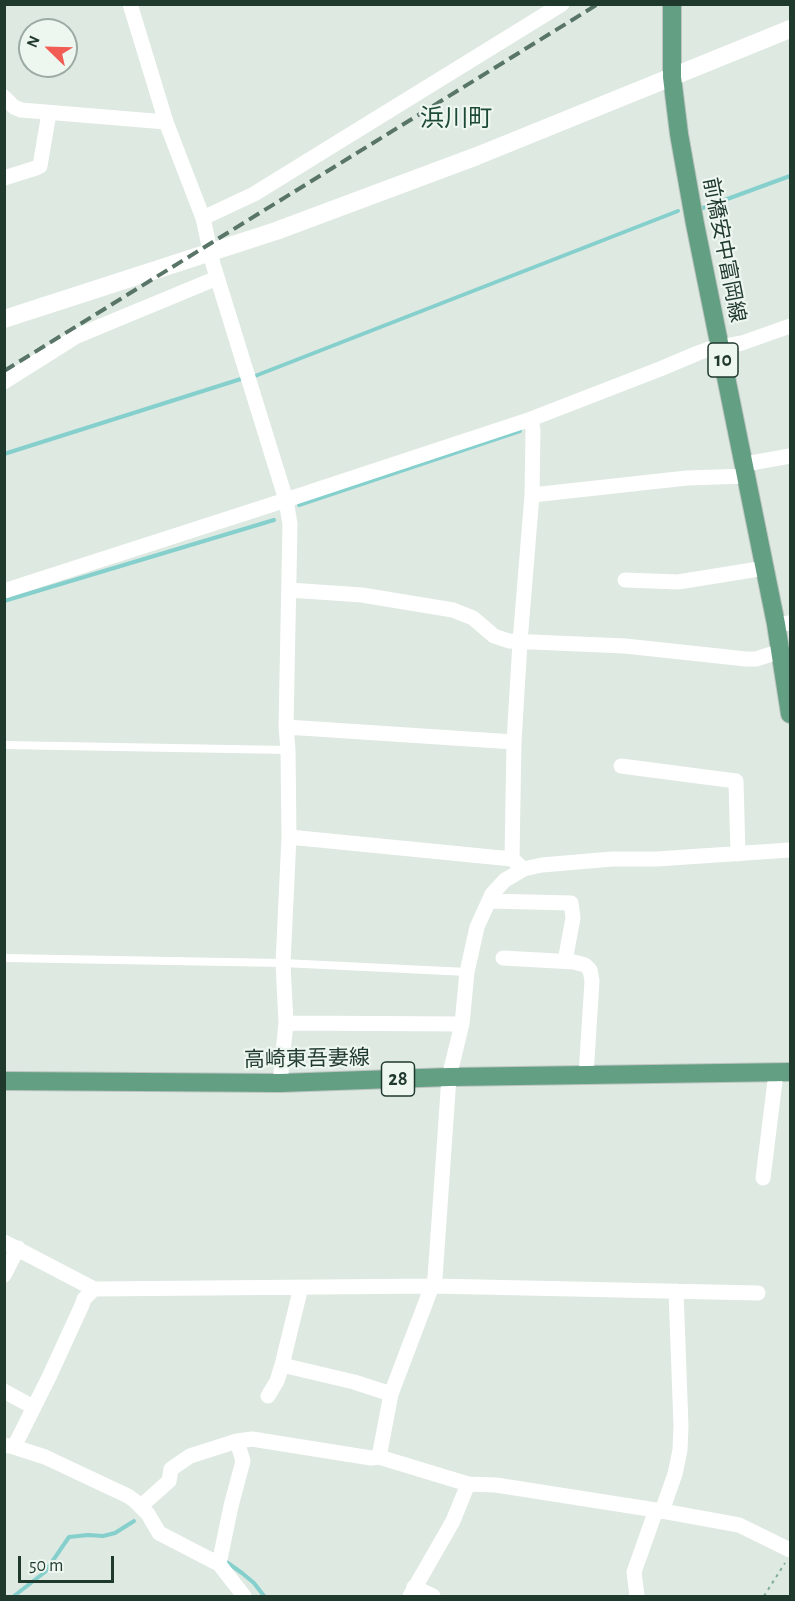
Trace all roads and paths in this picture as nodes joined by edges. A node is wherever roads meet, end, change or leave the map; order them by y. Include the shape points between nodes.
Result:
1 (130, 4) edge
2 (562, 4) edge
3 (672, 4) edge
4 (790, 29) edge
5 (672, 77) junction
6 (4, 97) edge
7 (49, 113) junction
8 (166, 122) junction
9 (4, 178) edge
10 (203, 218) junction
11 (211, 252) junction
12 (218, 278) junction
13 (4, 319) edge
14 (790, 326) edge
15 (720, 348) junction
16 (4, 382) edge
17 (531, 419) junction
18 (790, 456) edge
19 (746, 470) junction
20 (532, 495) junction
21 (286, 500) junction
22 (765, 568) junction
23 (625, 580) dead end
24 (289, 590) junction
25 (4, 591) edge
26 (784, 624) edge
27 (520, 642) junction
28 (781, 651) junction
29 (790, 714) edge
30 (286, 727) junction
31 (514, 742) junction
32 (4, 745) edge
33 (288, 750) junction
34 (621, 766) dead end
35 (289, 837) junction
36 (790, 850) edge
37 (738, 854) junction
38 (518, 864) junction
39 (489, 902) junction
40 (4, 958) edge
41 (503, 958) dead end
42 (565, 961) junction
43 (283, 963) junction
44 (468, 972) junction
45 (286, 1023) junction
46 (462, 1024) junction
47 (783, 1072) edge
48 (586, 1075) junction
49 (449, 1077) junction
50 (4, 1081) edge
51 (280, 1083) junction
52 (763, 1178) dead end
53 (11, 1245) edge
54 (4, 1275) edge
55 (433, 1286) junction
56 (301, 1287) junction
57 (94, 1289) junction
58 (676, 1291) junction
59 (758, 1293) dead end
60 (282, 1365) junction
61 (4, 1391) edge
62 (391, 1394) junction
63 (268, 1396) dead end
64 (33, 1407) junction
65 (237, 1441) junction
66 (9, 1446) edge
67 (380, 1456) junction
68 (468, 1484) junction
69 (141, 1506) junction
70 (659, 1511) junction
71 (788, 1557) edge
72 (219, 1564) junction
73 (412, 1592) edge
74 (244, 1596) edge
75 (433, 1596) edge
76 (637, 1596) edge
77 (764, 1596) edge

1 - 8 street
2 - 10 street via 254,194
3 - 5 main road, 前橋安中富岡線 / 10
4 - 5 street
5 - 11 street via 477,156
5 - 15 main road, 前橋安中富岡線 / 10 via 681,146
6 - 7 street via 21,110
7 - 8 street
7 - 9 street via 40,166
8 - 10 street
10 - 11 street
11 - 12 street
11 - 13 street
12 - 16 street via 77,336
12 - 21 street
14 - 15 street
15 - 17 street via 698,353
15 - 19 main road, 前橋安中富岡線 / 10
17 - 20 street
17 - 21 street
18 - 19 street
19 - 20 street
19 - 22 main road, 前橋安中富岡線 / 10
20 - 27 street
21 - 24 street via 290,524
21 - 25 street
22 - 23 street via 678,582
22 - 26 main road, 前橋安中富岡線 / 10
24 - 27 street via 362,595 453,610 473,618 494,636
24 - 30 street
26 - 28 main road, 前橋安中富岡線 / 10
27 - 28 street via 626,645 746,659
27 - 31 street
28 - 29 main road, 前橋安中富岡線 / 10
30 - 31 street
30 - 33 street
31 - 38 street
32 - 33 lane
33 - 35 street
34 - 37 street via 736,781
35 - 38 street
35 - 43 street
36 - 37 street
37 - 38 street
38 - 39 street
39 - 42 street via 571,903 573,918
39 - 44 street via 477,927
40 - 43 lane
41 - 42 street
42 - 48 street via 585,965 590,970
43 - 44 lane
43 - 45 street
44 - 46 street
45 - 46 street
45 - 51 street
46 - 49 street
47 - 48 main road, 高崎東吾妻線 / 28
47 - 52 street
48 - 49 main road, 高崎東吾妻線 / 28
49 - 51 main road, 高崎東吾妻線 / 28
49 - 55 street
50 - 51 main road, 高崎東吾妻線 / 28
53 - 54 street
53 - 57 street
55 - 56 street
55 - 58 street
55 - 62 street
56 - 57 street
56 - 60 street
57 - 64 street via 84,1299
58 - 59 street
58 - 70 street via 680,1450 675,1474
60 - 62 street
60 - 63 street
61 - 64 street
62 - 67 street
64 - 66 street
65 - 67 street via 252,1439 371,1458
65 - 69 street via 190,1456 171,1469 169,1481
65 - 72 street via 243,1461
66 - 69 street via 45,1457
67 - 68 street
68 - 70 street
68 - 73 street via 453,1521
69 - 72 street via 159,1533
70 - 71 street via 739,1525
70 - 76 street via 634,1572
71 - 77 path
72 - 74 street
73 - 75 street

